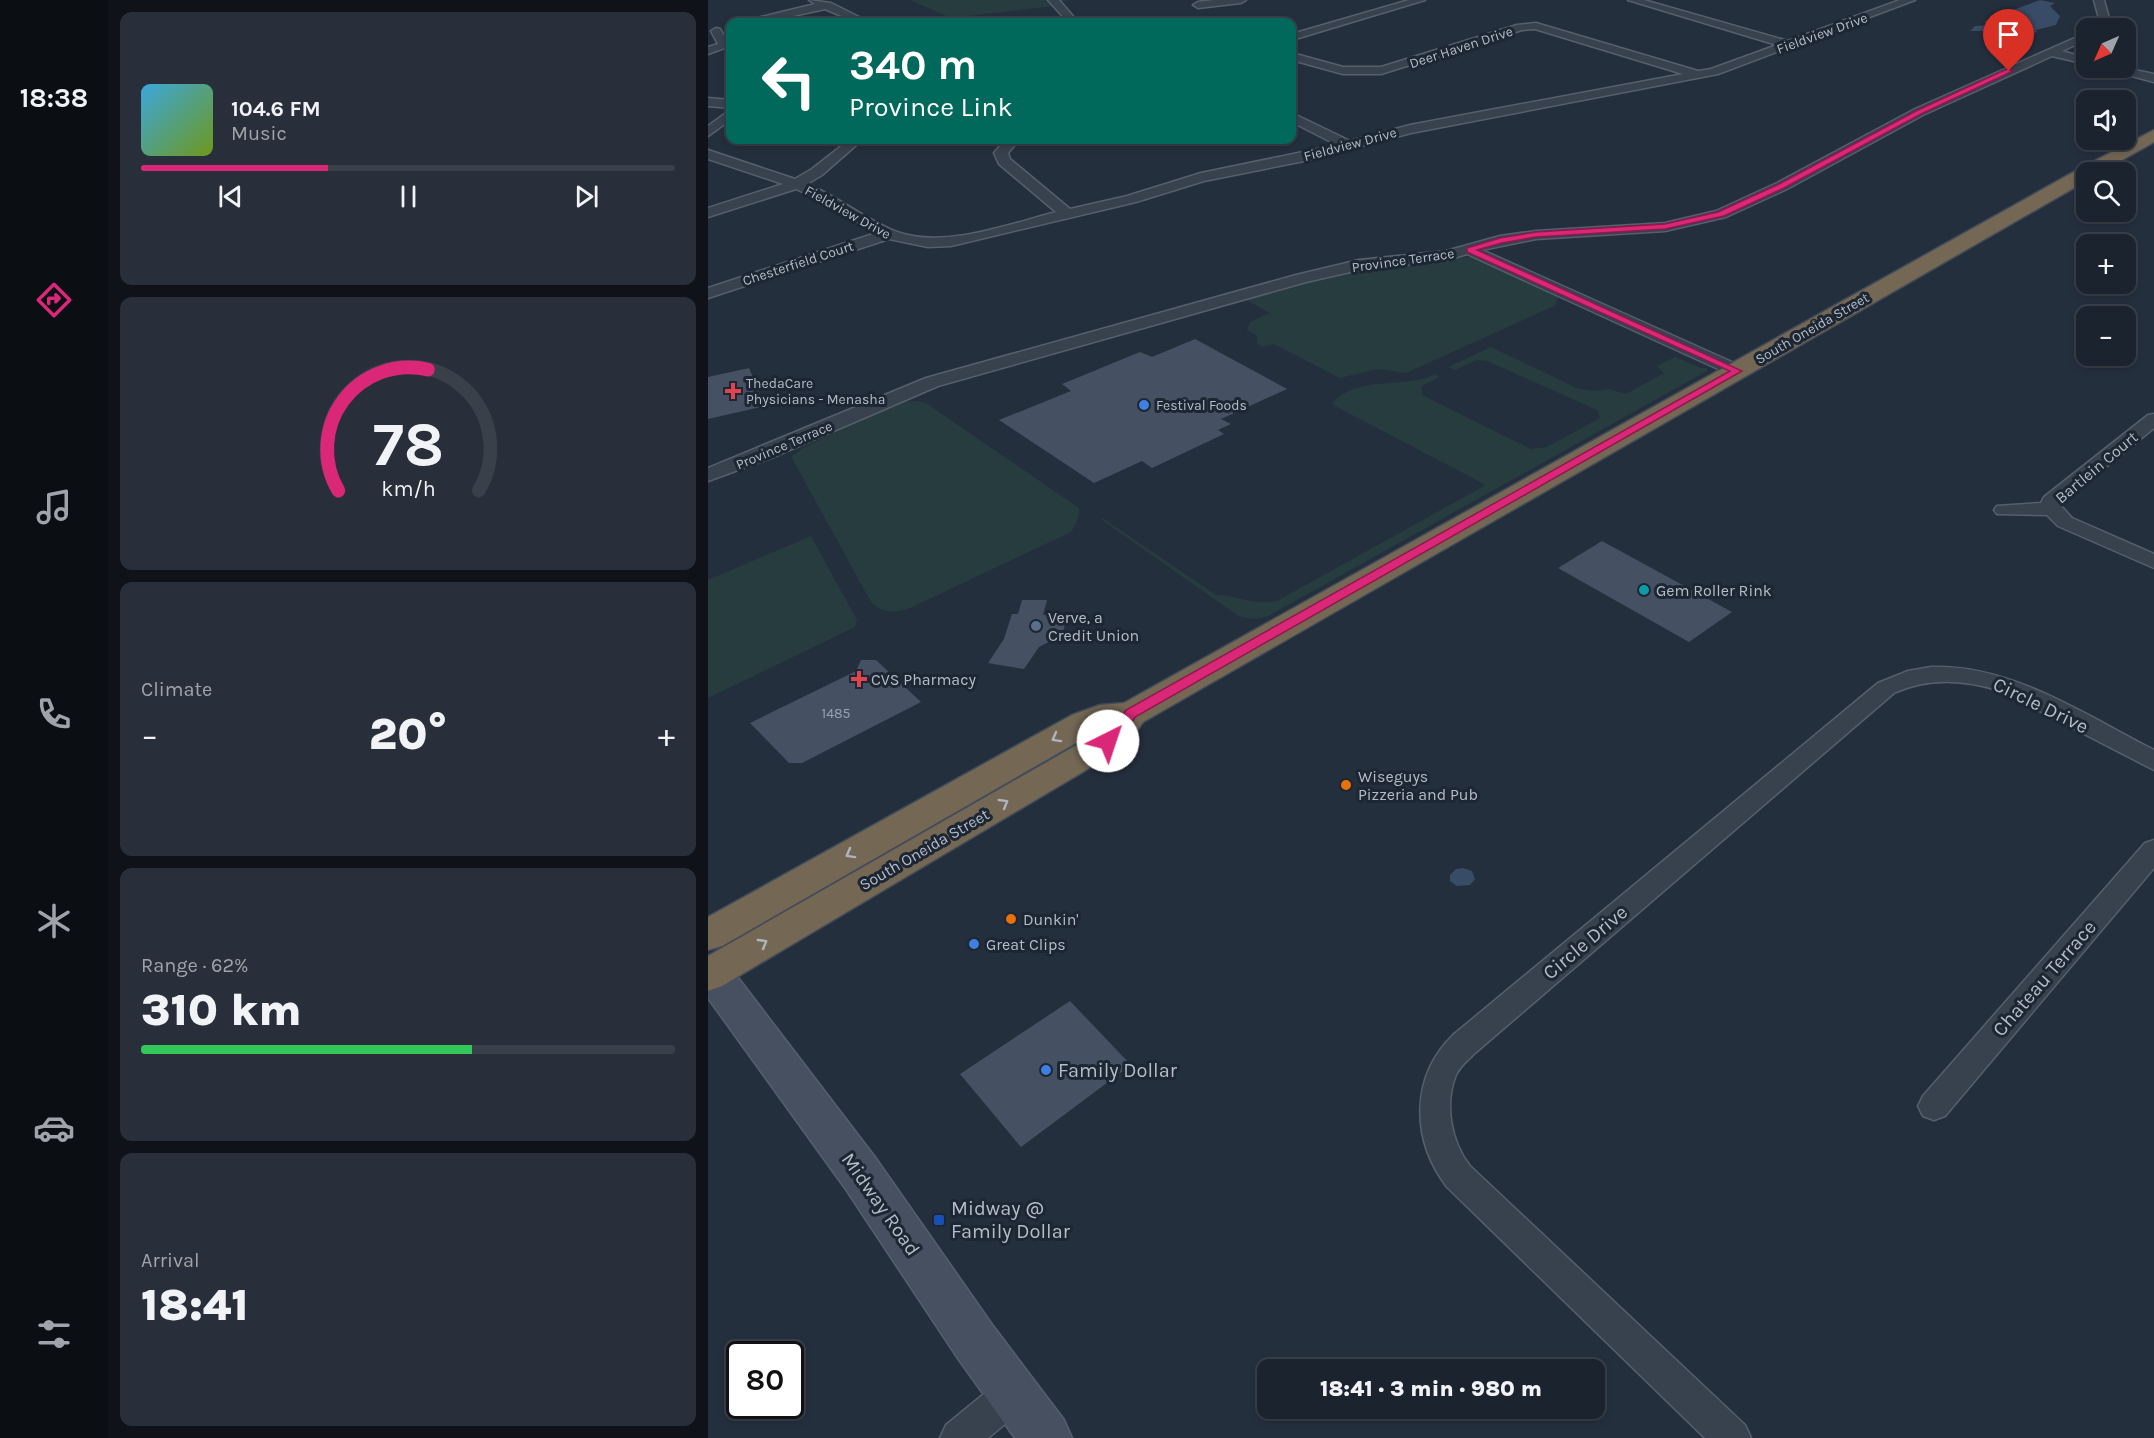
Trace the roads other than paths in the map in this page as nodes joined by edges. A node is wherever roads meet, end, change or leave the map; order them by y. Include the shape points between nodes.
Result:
1 (814, 0) edge
2 (1053, 0) edge
3 (1241, 0) edge
4 (1420, 0) edge
5 (1910, 0) edge
6 (2099, 0) edge
7 (1642, 1) edge
8 (1196, 3) edge
9 (827, 5) junction
10 (1208, 16) dead end
11 (770, 18) edge
12 (855, 18) edge
13 (1069, 18) edge
14 (2104, 18) edge
15 (717, 31) edge
16 (1296, 36) edge
17 (2076, 41) edge
18 (1789, 45) junction
19 (708, 51) edge
20 (2051, 52) junction
21 (1296, 57) edge
22 (2076, 58) edge
23 (2136, 74) edge
24 (1699, 75) junction
25 (2154, 78) edge
26 (708, 102) edge
27 (726, 104) edge
28 (726, 117) edge
29 (1296, 119) edge
30 (708, 132) edge
31 (2154, 135) edge
32 (851, 144) edge
33 (1009, 144) edge
34 (1348, 145) junction
35 (708, 154) edge
36 (2106, 162) edge
37 (2076, 179) edge
38 (797, 184) junction
39 (708, 213) edge
40 (1068, 215) junction
41 (888, 234) junction
42 (1470, 250) junction
43 (708, 292) edge
44 (1737, 371) junction
45 (2154, 419) edge
46 (708, 475) edge
47 (2052, 509) junction
48 (2004, 510) dead end
49 (2154, 562) edge
50 (2154, 761) edge
51 (2154, 850) edge
52 (709, 950) edge
53 (1935, 1106) dead end
54 (1014, 1393) junction
55 (959, 1438) edge
56 (1046, 1438) edge
57 (1732, 1438) edge

1 - 9 street
2 - 13 street
3 - 8 street
4 - 16 street
5 - 18 street, Fieldview Drive
6 - 14 street
7 - 18 street
8 - 10 street
9 - 11 street
9 - 12 street
15 - 19 street via 725,46
17 - 20 street, Province Terrace
18 - 24 street, Fieldview Drive
20 - 22 street
20 - 42 street, Province Terrace via 1919,112 1782,186 1721,214 1665,227 1536,234
21 - 24 street, Deer Haven Drive via 1341,72 1374,72 1521,27 1536,26
23 - 25 street
24 - 34 street, Fieldview Drive via 1410,129
26 - 27 street
28 - 30 street
29 - 34 street
31 - 36 highway, South Oneida Street
32 - 38 street
33 - 40 street via 1001,153 1004,161
34 - 40 street, Fieldview Drive via 1209,175
35 - 38 street, Fieldview Drive
37 - 44 highway, South Oneida Street
38 - 39 street
38 - 41 street, Fieldview Drive
40 - 41 street, Fieldview Drive via 945,243 910,242
41 - 43 street, Chesterfield Court
42 - 44 street
42 - 46 street, Province Terrace via 1311,276 958,374 888,398 774,451
44 - 52 highway, South Oneida Street via 1131,714 1118,733 1101,746
45 - 47 street, Bartlein Court via 2051,501
47 - 48 street, Bartlein Court
47 - 49 street via 2065,522
50 - 57 street, Circle Drive via 2009,686 1987,679 1938,673 1897,681 1448,1060 1435,1102 1436,1124 1451,1167 1470,1190
51 - 53 street, Chateau Terrace
52 - 54 main road, Midway Road
54 - 55 street
54 - 56 main road, Midway Road

